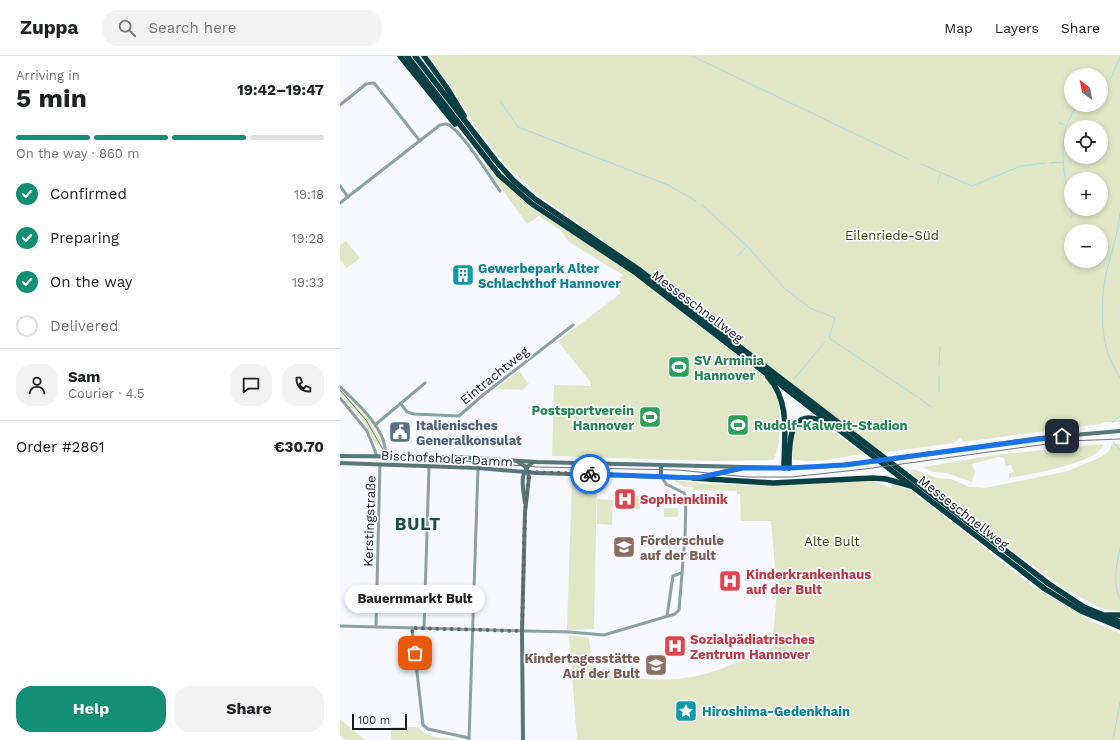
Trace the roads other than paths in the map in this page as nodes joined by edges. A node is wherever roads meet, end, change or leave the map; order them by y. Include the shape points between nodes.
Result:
1 (400, 56) edge
2 (407, 56) edge
3 (415, 56) edge
4 (424, 56) edge
5 (340, 104) edge
6 (420, 141) junction
7 (486, 154) junction
8 (340, 186) edge
9 (500, 191) dead end
10 (348, 197) junction
11 (340, 203) edge
12 (573, 325) dead end
13 (757, 366) junction
14 (424, 383) dead end
15 (340, 387) edge
16 (340, 398) edge
17 (400, 404) junction
18 (375, 425) junction
19 (842, 431) junction
20 (1120, 431) edge
21 (340, 456) edge
22 (377, 456) junction
23 (385, 456) junction
24 (516, 461) junction
25 (534, 462) junction
26 (340, 463) edge
27 (380, 464) junction
28 (662, 465) junction
29 (429, 467) junction
30 (526, 467) junction
31 (478, 468) junction
32 (743, 468) junction
33 (786, 468) junction
34 (524, 472) junction
35 (529, 472) junction
36 (661, 476) junction
37 (693, 478) junction
38 (914, 487) junction
39 (525, 512) junction
40 (681, 573) junction
41 (1100, 614) junction
42 (1120, 615) edge
43 (667, 616) junction
44 (1120, 622) edge
45 (340, 626) edge
46 (376, 627) junction
47 (1120, 627) edge
48 (412, 628) junction
49 (424, 628) junction
50 (473, 630) junction
51 (522, 631) junction
52 (470, 739) edge
53 (523, 740) edge

1 - 7 highway via 438,105
2 - 7 highway, Messeschnellweg
3 - 7 highway, Messeschnellweg
4 - 7 highway via 448,88
5 - 6 street via 366,84 374,83
6 - 9 street via 442,124 450,125
6 - 10 street
7 - 13 highway, Messeschnellweg via 499,175 532,204 636,273
7 - 41 highway, Messeschnellweg via 535,199 632,264 1023,566 1062,594
8 - 10 street
10 - 11 street
12 - 17 street, Eintrachtweg via 459,416 414,414 407,412
13 - 19 highway, Messeschnellweg
13 - 33 highway via 774,384 782,401
14 - 17 street
15 - 18 street
16 - 22 street via 367,431
17 - 18 street
18 - 23 street via 384,444
19 - 33 highway via 816,419 799,422 790,434
19 - 38 highway, Messeschnellweg
20 - 33 main road, Bischofsholer Damm via 1055,436 858,463
21 - 22 main road, Bischofsholer Damm
22 - 23 main road, Bischofsholer Damm
22 - 27 main road
23 - 24 main road, Bischofsholer Damm
23 - 27 main road
24 - 25 main road, Bischofsholer Damm
24 - 30 main road
25 - 28 main road, Bischofsholer Damm
25 - 30 main road
26 - 27 main road, Bischofsholer Damm
27 - 29 main road, Bischofsholer Damm
27 - 46 street, Kerstingstraße
28 - 32 main road, Bischofsholer Damm
28 - 36 main road
29 - 31 main road, Bischofsholer Damm
29 - 49 street
30 - 34 main road
30 - 35 main road
31 - 34 main road, Bischofsholer Damm
31 - 50 street
32 - 33 main road, Bischofsholer Damm
32 - 37 main road, Bischofsholer Damm
34 - 35 main road, Bischofsholer Damm
34 - 39 main road
35 - 36 main road, Bischofsholer Damm
35 - 39 main road
36 - 37 main road, Bischofsholer Damm
36 - 40 street via 666,484 684,493 686,497
37 - 38 highway via 773,483 873,478
38 - 47 highway, Messeschnellweg via 1058,598 1081,611
39 - 51 main road
40 - 43 street via 673,576
40 - 43 street via 679,610
41 - 42 highway
41 - 44 highway, Messeschnellweg
43 - 51 street via 598,636 569,632
45 - 46 street
46 - 48 street
48 - 49 street
48 - 52 street via 423,725 428,729
49 - 50 street
50 - 51 street
50 - 52 street
51 - 53 main road

